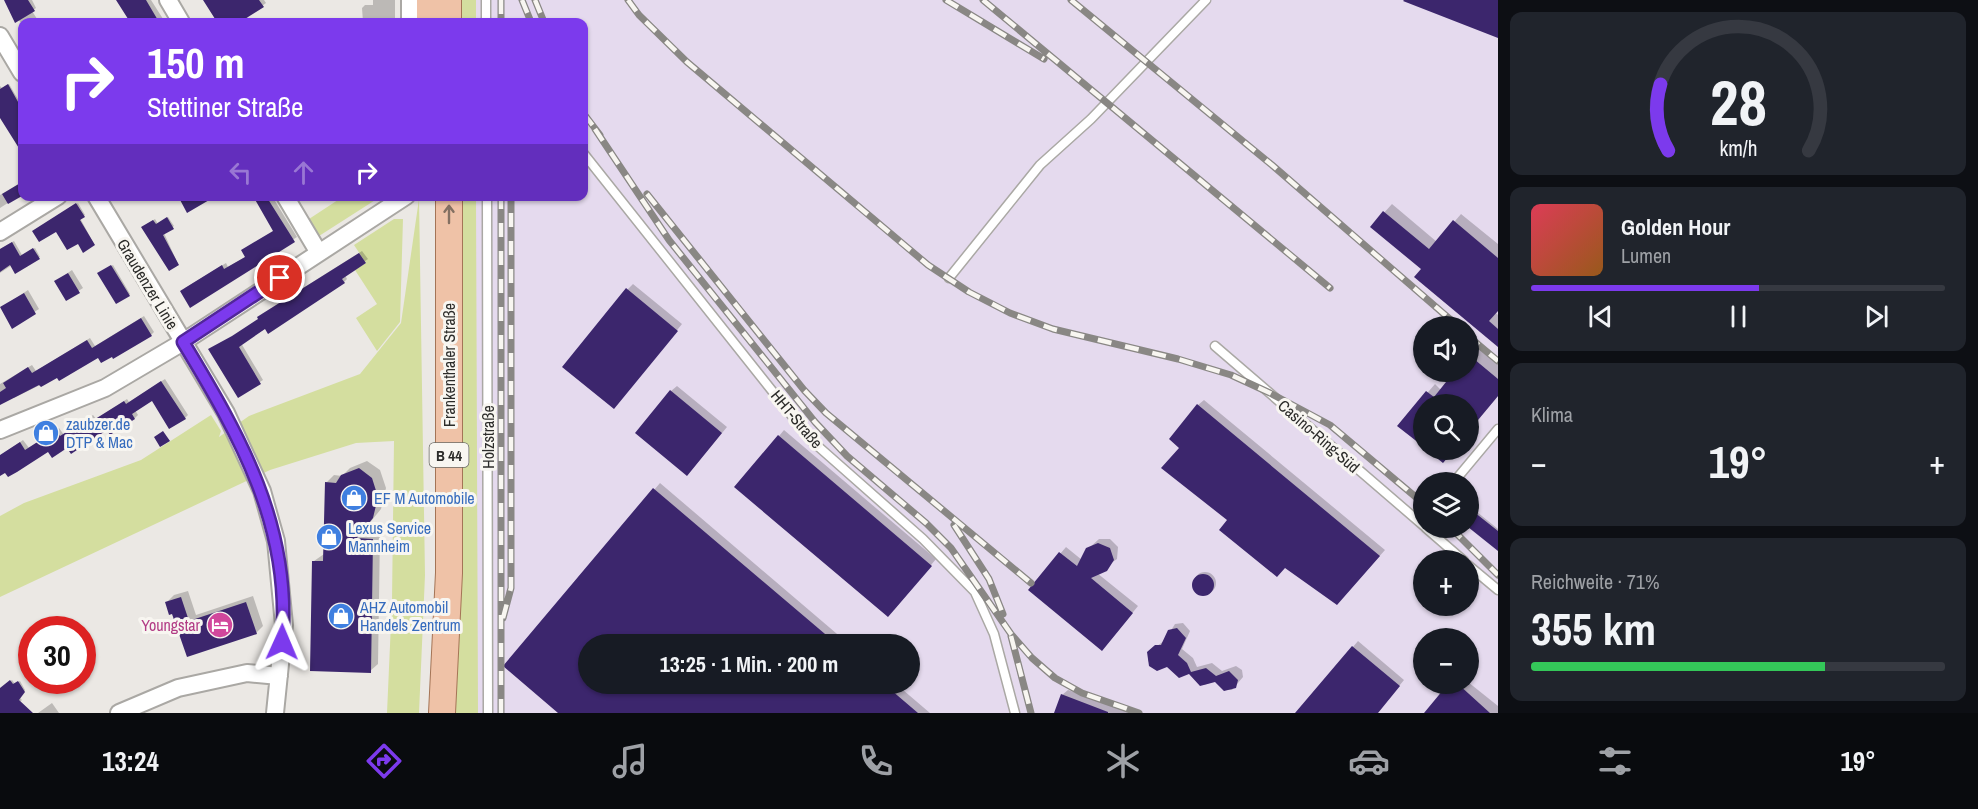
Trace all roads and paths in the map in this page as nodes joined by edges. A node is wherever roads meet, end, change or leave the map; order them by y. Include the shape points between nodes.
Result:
1 (168, 0) edge
2 (410, 0) edge
3 (430, 0) edge
4 (448, 0) edge
5 (486, 0) edge
6 (1206, 0) edge
7 (179, 18) edge
8 (410, 18) edge
9 (430, 18) edge
10 (448, 18) edge
11 (486, 18) edge
12 (0, 36) edge
13 (18, 66) edge
14 (588, 159) edge
15 (50, 201) edge
16 (99, 201) edge
17 (288, 201) edge
18 (398, 201) edge
19 (431, 201) edge
20 (448, 201) edge
21 (487, 201) edge
22 (0, 232) edge
23 (319, 253) junction
24 (949, 278) dead end
25 (183, 342) junction
26 (1215, 346) dead end
27 (1498, 429) edge
28 (0, 430) edge
29 (1462, 472) edge
30 (1413, 515) edge
31 (1439, 538) edge
32 (1452, 550) edge
33 (1479, 574) edge
34 (1498, 590) edge
35 (279, 676) junction
36 (119, 713) edge
37 (275, 713) edge
38 (427, 713) edge
39 (442, 713) edge
40 (488, 713) edge
41 (1015, 713) edge

1 - 7 street
2 - 8 street
3 - 9 main road
4 - 10 main road
5 - 11 lane
6 - 24 lane via 1091,119 1040,165
12 - 13 street
14 - 41 lane, HHT-Straße via 812,441 923,539 975,592 994,634
15 - 22 street
16 - 25 street, Graudenzer Linie
17 - 23 street
18 - 23 street
19 - 38 main road, Frankenthaler Straße / B 44 via 434,575
39 -> 20 main road, Frankenthaler Straße / B 44 via 449,573
21 - 40 lane, Holzstraße
23 - 25 street
25 - 28 street via 105,388
25 - 35 street, Graudenzer Linie via 226,413 262,491 276,541 280,576 284,625
26 - 30 lane, Casino-Ring-Süd
27 - 29 lane
31 - 32 lane, Casino-Ring-Süd
33 - 34 lane
35 - 36 street via 247,673 178,688
35 - 37 street, Graudenzer Linie

